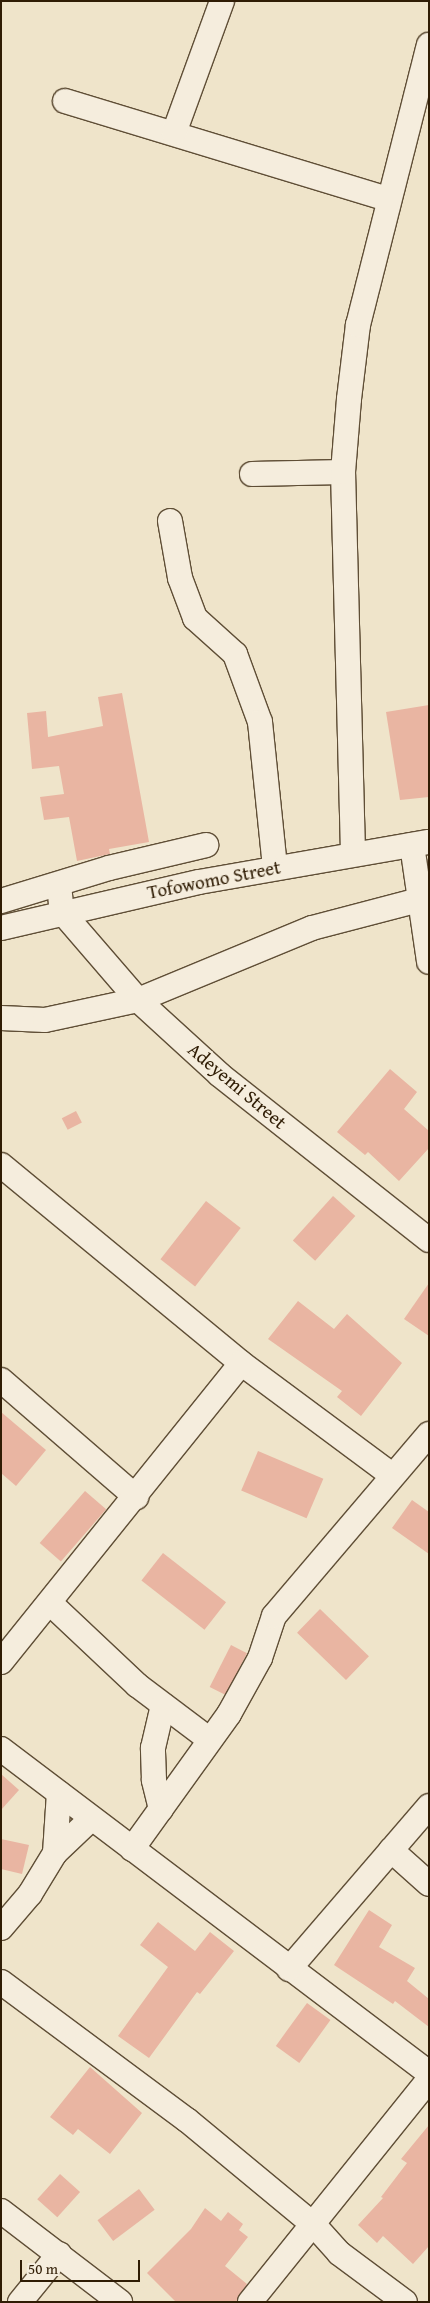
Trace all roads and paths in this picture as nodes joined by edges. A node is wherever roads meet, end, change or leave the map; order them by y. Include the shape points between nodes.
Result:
1 (222, 1) edge
2 (429, 45) edge
3 (65, 101) dead end
4 (174, 133) junction
5 (388, 199) junction
6 (343, 472) junction
7 (252, 474) dead end
8 (170, 521) dead end
9 (420, 843) edge
10 (206, 845) dead end
11 (353, 853) junction
12 (275, 867) junction
13 (59, 885) junction
14 (419, 900) junction
15 (1, 901) edge
16 (62, 912) junction
17 (1, 928) edge
18 (429, 962) edge
19 (138, 1000) junction
20 (1, 1018) edge
21 (1, 1165) edge
22 (429, 1240) edge
23 (241, 1363) junction
24 (1, 1380) edge
25 (429, 1434) edge
26 (392, 1475) junction
27 (136, 1497) junction
28 (50, 1603) junction
29 (1, 1662) edge
30 (163, 1705) junction
31 (210, 1740) junction
32 (1, 1749) edge
33 (59, 1792) junction
34 (429, 1806) edge
35 (161, 1809) junction
36 (91, 1819) junction
37 (132, 1849) junction
38 (391, 1850) junction
39 (55, 1854) junction
40 (429, 1884) edge
41 (1, 1928) edge
42 (289, 1968) junction
43 (1, 1982) edge
44 (429, 2073) edge
45 (429, 2078) edge
46 (1, 2211) edge
47 (314, 2225) junction
48 (59, 2254) junction
49 (20, 2302) edge
50 (120, 2302) edge
51 (250, 2302) edge
52 (405, 2302) edge

1 - 4 street
2 - 5 street
3 - 4 street
4 - 5 street
5 - 6 street via 358,325
6 - 7 street
6 - 11 street
8 - 12 street via 180,578 195,618 235,654 260,722
9 - 11 street, Tofowomo Street
9 - 14 street
10 - 13 street via 108,868
11 - 12 street, Tofowomo Street
12 - 16 street, Tofowomo Street
13 - 15 street
13 - 16 street
14 - 18 street
14 - 19 street via 312,928
16 - 17 street, Tofowomo Street
16 - 19 street, Adeyemi Street
19 - 20 street via 45,1020
19 - 22 street, Adeyemi Street via 220,1075
21 - 23 street
23 - 26 street
23 - 27 street
24 - 27 street
25 - 26 street
26 - 31 street via 274,1616 260,1658 229,1714
27 - 28 street
28 - 29 street
28 - 30 street
30 - 31 street
30 - 35 street via 153,1748 154,1780
31 - 35 street
32 - 33 street
33 - 36 street
33 - 39 street
34 - 38 street
35 - 37 street
36 - 37 street
36 - 39 street
37 - 42 street
38 - 40 street
38 - 42 street
39 - 41 street via 30,1894
42 - 44 street
43 - 47 street via 187,2120
45 - 47 street
46 - 48 street
47 - 51 street
47 - 52 street via 339,2253
48 - 49 street
48 - 50 street

